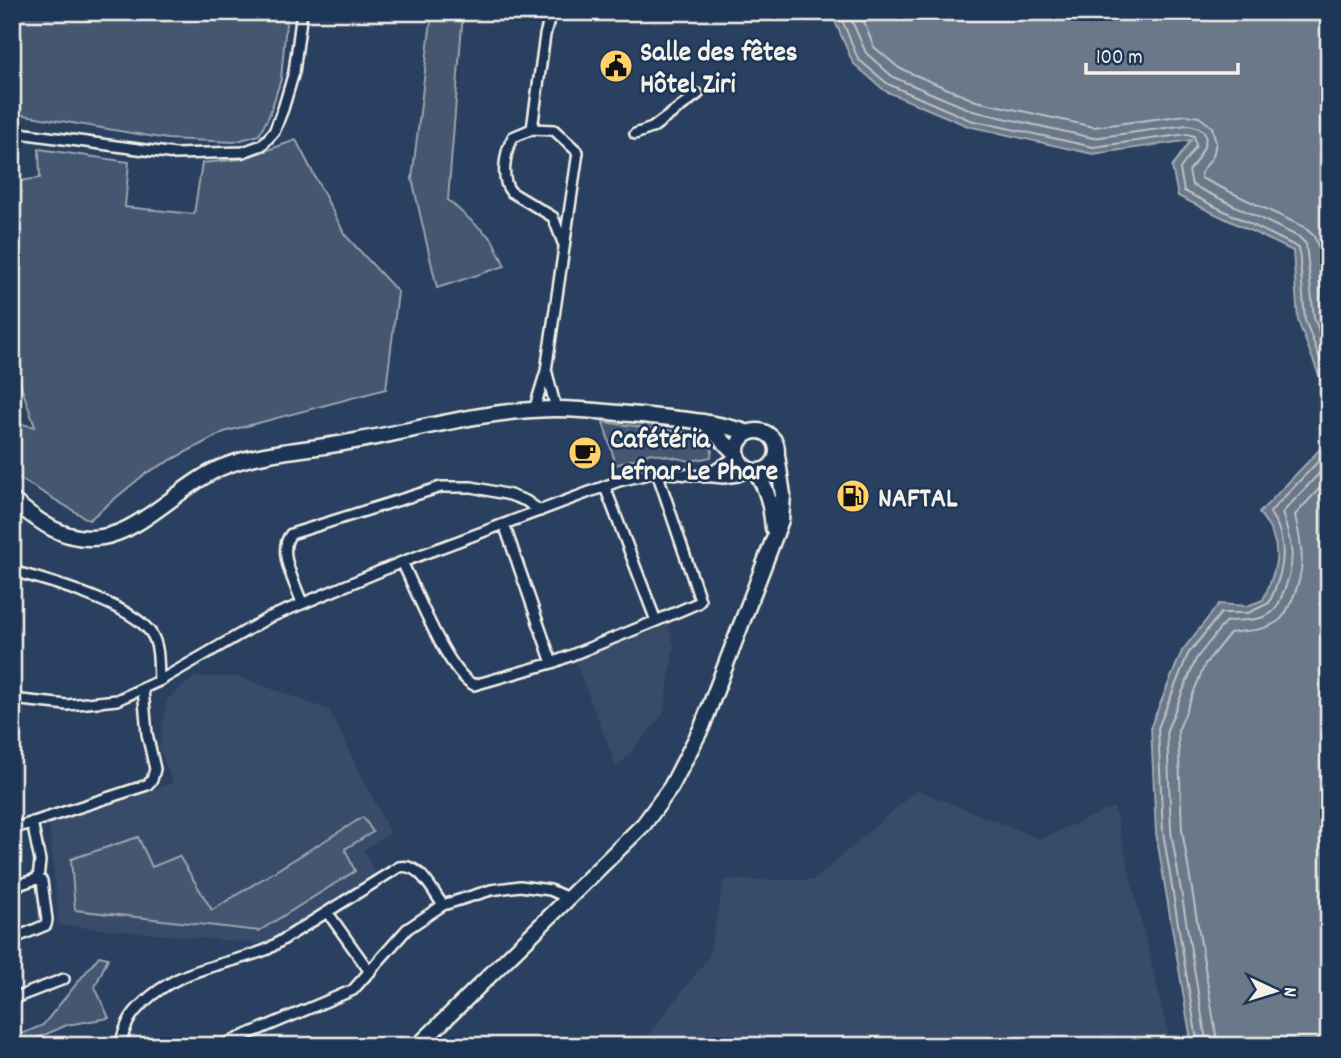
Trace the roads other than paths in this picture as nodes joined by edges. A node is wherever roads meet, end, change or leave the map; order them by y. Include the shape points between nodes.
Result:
1 (302, 12) edge
2 (551, 12) edge
3 (698, 94) dead end
4 (532, 128) junction
5 (12, 132) edge
6 (635, 134) dead end
7 (564, 244) junction
8 (546, 371) junction
9 (556, 409) junction
10 (534, 410) junction
11 (704, 422) junction
12 (749, 433) junction
13 (738, 455) junction
14 (777, 455) junction
15 (753, 471) junction
16 (657, 472) junction
17 (702, 478) junction
18 (605, 487) junction
19 (12, 500) edge
20 (540, 511) junction
21 (504, 524) junction
22 (774, 540) junction
23 (402, 562) junction
24 (12, 570) edge
25 (302, 603) junction
26 (656, 621) junction
27 (552, 663) junction
28 (159, 681) junction
29 (143, 689) junction
30 (12, 699) edge
31 (32, 822) junction
32 (12, 829) edge
33 (38, 879) junction
34 (12, 887) edge
35 (568, 898) junction
36 (443, 905) junction
37 (328, 913) junction
38 (12, 939) edge
39 (370, 972) junction
40 (64, 979) dead end
41 (12, 999) edge
42 (120, 1046) edge
43 (220, 1046) edge
44 (418, 1046) edge

1 - 5 street via 294,72 283,109 274,132 262,145 243,152 175,154
2 - 4 street
3 - 6 street via 652,128
4 - 7 street via 554,130 578,152
4 - 7 street via 513,137 509,145 506,186 548,212
7 - 8 street
8 - 9 street
8 - 10 street
9 - 10 main road
9 - 11 main road
10 - 19 main road via 250,459 220,468 123,530 103,537 60,534
11 - 12 main road
11 - 13 main road
12 - 13 main road via 739,442
12 - 14 main road via 767,433 776,444
13 - 15 main road via 742,465
13 - 17 street
14 - 15 main road via 769,468
14 - 22 main road via 783,495
15 - 17 street
15 - 22 main road via 766,489
16 - 17 street
16 - 18 street
16 - 26 street via 700,600
18 - 20 street
18 - 26 street
20 - 21 street
20 - 25 street via 510,495 441,487 291,534 284,547
21 - 23 street
21 - 27 street
22 - 35 main road via 702,727 680,771 644,824
23 - 25 street
23 - 27 street via 447,654 468,682 480,685
24 - 28 street via 110,603 143,625 155,642
25 - 28 street
26 - 27 street
28 - 29 street
29 - 30 street via 117,700 76,704
29 - 31 street via 155,769 152,780
31 - 32 street
31 - 33 street via 40,861
33 - 34 street
33 - 38 street via 43,882 46,924
35 - 36 street via 520,886
35 - 44 main road
36 - 37 street via 416,870 405,866
36 - 39 street via 407,929
37 - 39 street
37 - 42 street via 268,949 172,981 129,1018
39 - 43 street via 347,994
40 - 41 street

